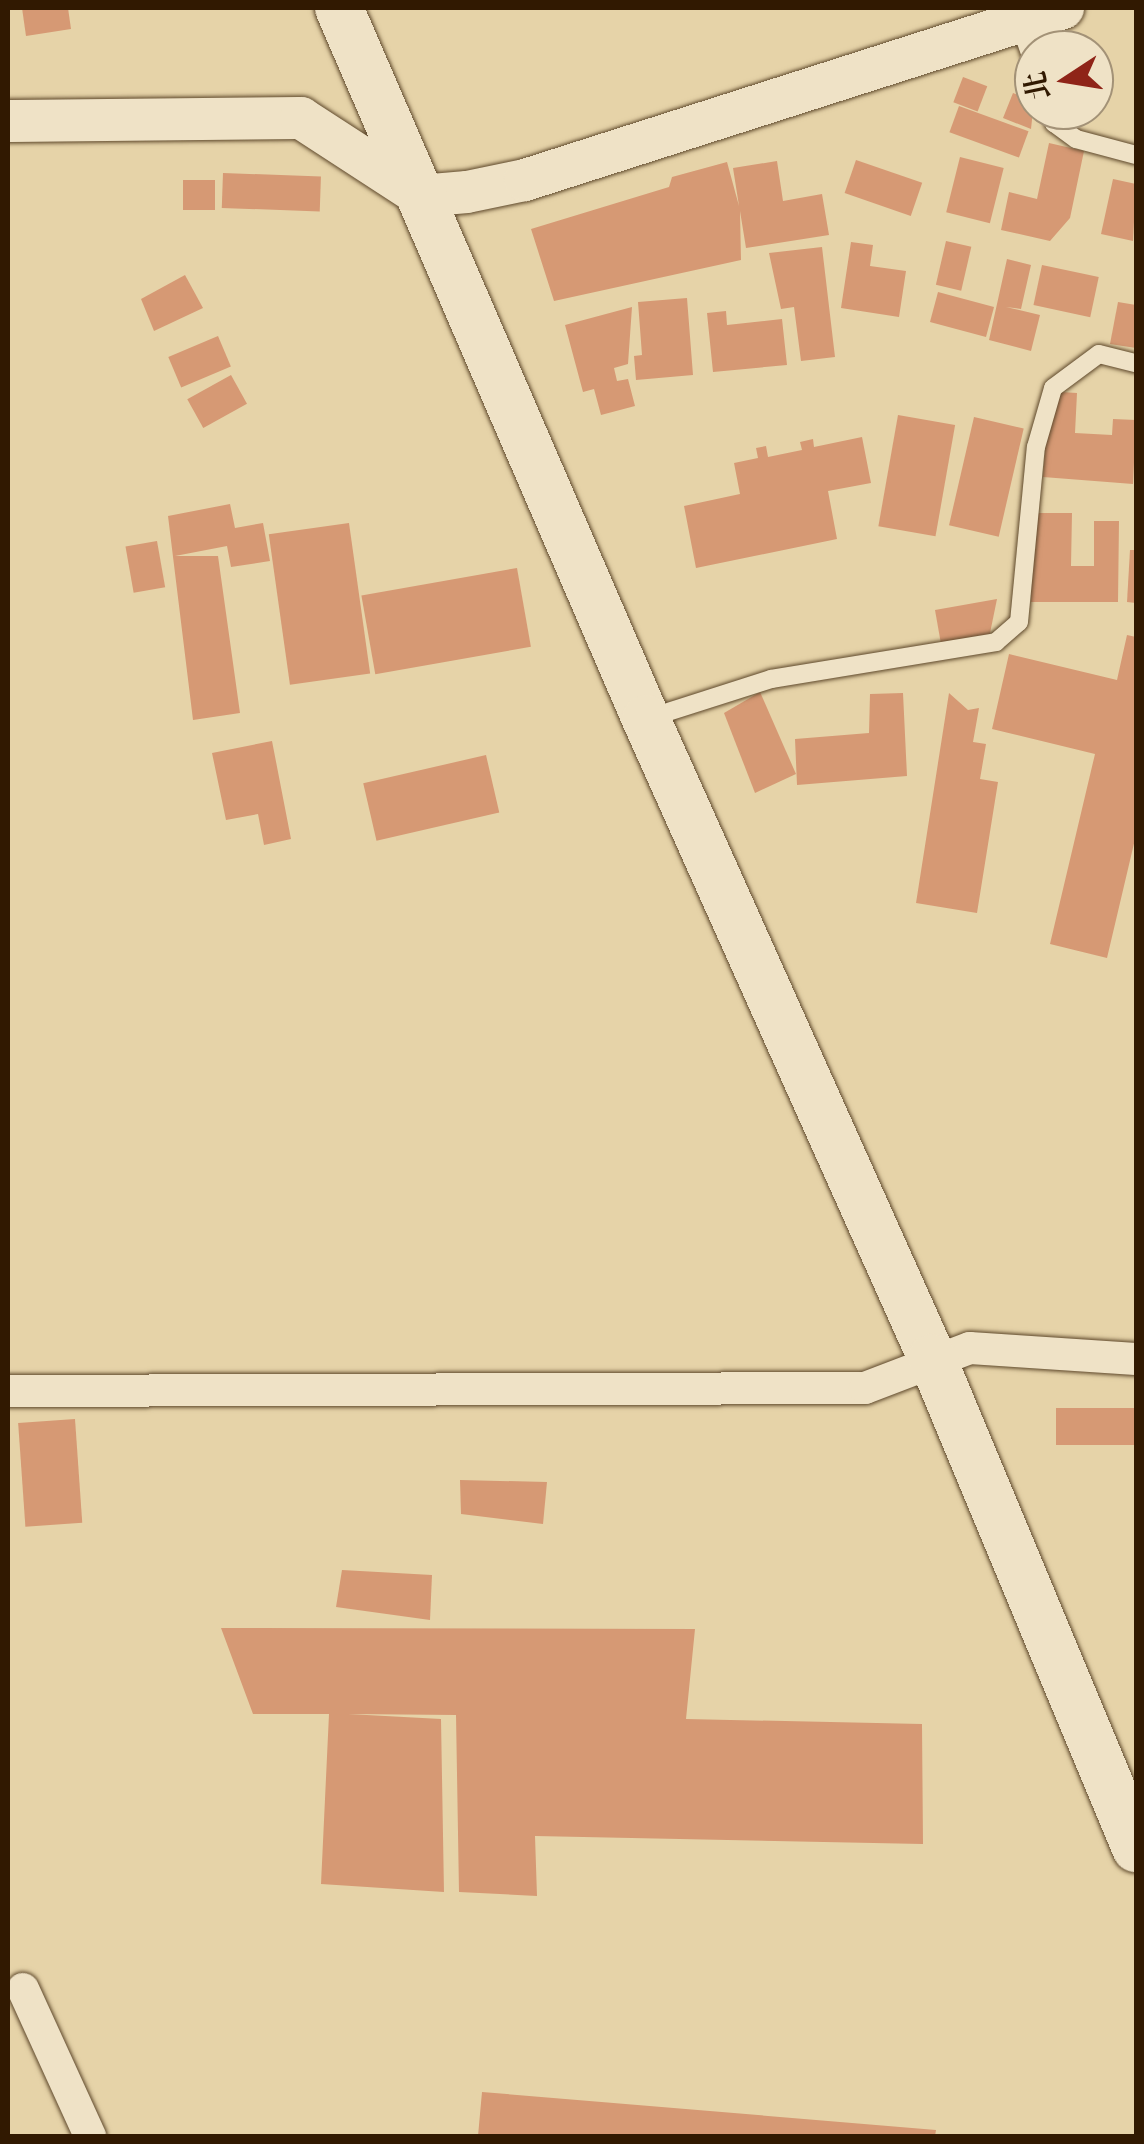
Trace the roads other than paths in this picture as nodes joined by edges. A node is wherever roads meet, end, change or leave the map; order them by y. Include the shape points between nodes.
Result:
1 (339, 8) edge
2 (1063, 8) edge
3 (1018, 21) junction
4 (1021, 30) edge
5 (8, 120) edge
6 (1064, 130) edge
7 (1136, 156) edge
8 (421, 196) junction
9 (1136, 363) edge
10 (646, 719) junction
11 (932, 1358) junction
12 (1136, 1359) edge
13 (8, 1391) edge
14 (1136, 1848) edge
15 (23, 1989) dead end
16 (90, 2136) edge

1 - 8 main road
2 - 3 street
3 - 4 lane
3 - 8 street via 524,180
5 - 8 street via 301,118
6 - 7 lane
8 - 10 main road
9 - 10 lane via 1099,354 1053,388 1033,466 1019,622 996,642 770,680
10 - 11 main road
11 - 12 street via 970,1348
11 - 13 street via 864,1388
11 - 14 main road
15 - 16 street

